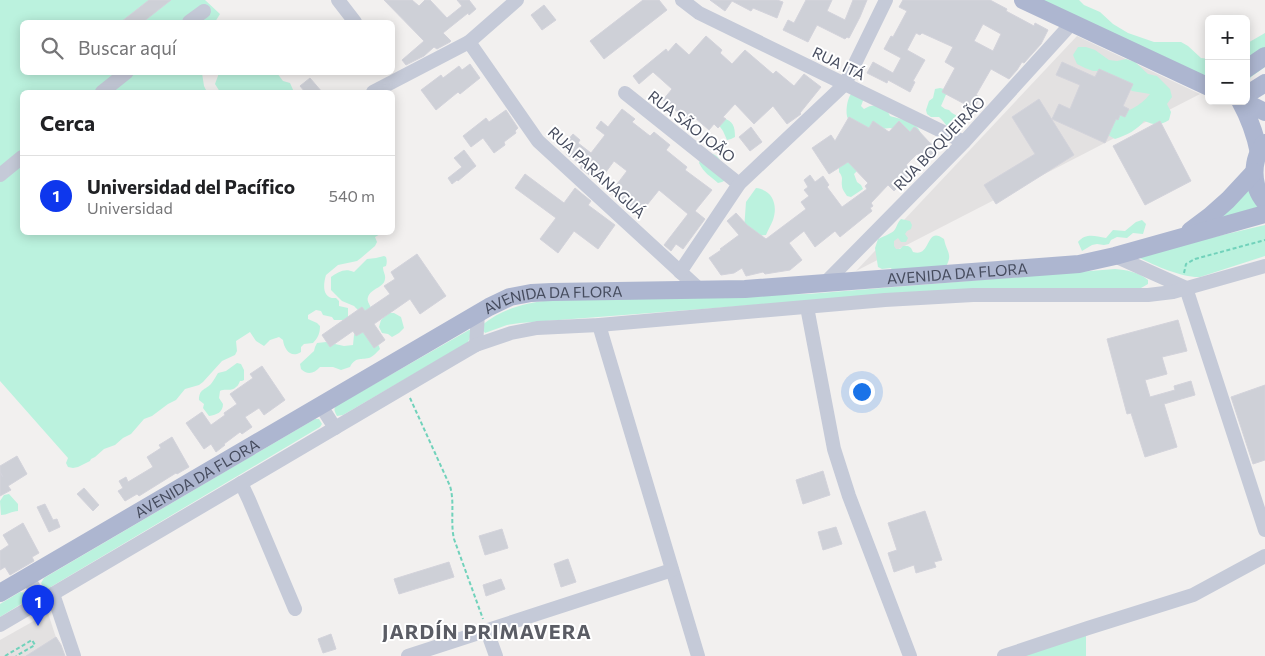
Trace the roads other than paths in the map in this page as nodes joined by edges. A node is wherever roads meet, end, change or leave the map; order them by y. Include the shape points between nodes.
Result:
1 (338, 0) edge
2 (682, 0) edge
3 (886, 0) edge
4 (1023, 0) edge
5 (515, 1) edge
6 (204, 11) dead end
7 (192, 20) edge
8 (353, 20) edge
9 (1072, 23) junction
10 (469, 42) junction
11 (1265, 56) edge
12 (1250, 65) edge
13 (123, 75) edge
14 (395, 76) edge
15 (1265, 83) edge
16 (845, 84) junction
17 (1205, 84) edge
18 (104, 90) edge
19 (376, 90) edge
20 (1250, 92) edge
21 (625, 93) dead end
22 (1244, 105) edge
23 (1250, 105) edge
24 (1265, 112) edge
25 (964, 142) junction
26 (1262, 148) edge
27 (20, 159) edge
28 (1254, 172) junction
29 (0, 175) edge
30 (739, 184) junction
31 (1265, 202) edge
32 (1265, 214) edge
33 (1182, 237) junction
34 (1115, 256) junction
35 (1265, 266) edge
36 (680, 272) junction
37 (826, 282) junction
38 (1186, 288) junction
39 (699, 289) junction
40 (807, 307) junction
41 (478, 314) junction
42 (599, 325) junction
43 (476, 345) junction
44 (321, 406) junction
45 (335, 428) junction
46 (241, 483) junction
47 (1265, 530) edge
48 (1265, 556) edge
49 (672, 570) junction
50 (28, 577) junction
51 (0, 593) edge
52 (47, 597) junction
53 (295, 609) dead end
54 (0, 625) edge
55 (487, 630) junction
56 (74, 656) edge
57 (408, 656) edge
58 (496, 656) edge
59 (698, 656) edge
60 (910, 656) edge
61 (1004, 656) edge

1 - 8 street
2 - 16 street, RUA ITÁ via 699,12
3 - 16 street
4 - 9 main road
5 - 10 street
6 - 7 street
9 - 17 main road
9 - 25 street, RUA BOQUEIRÃO
10 - 14 street
10 - 36 street, RUA PARANAGUÁ via 538,141
11 - 12 main road
13 - 18 street
14 - 19 street
15 - 20 main road
16 - 25 street, RUA ITÁ
16 - 30 street
21 - 30 street, RUA SÃO JOÃO
22 - 26 main road
23 - 24 main road
25 - 37 street, RUA BOQUEIRÃO
26 - 28 main road
27 - 29 street
28 - 31 main road via 1256,185
28 - 33 main road, AVENIDA DA FLORA via 1228,200
30 - 36 street
32 - 33 main road, AVENIDA DA FLORA
33 - 34 main road, AVENIDA DA FLORA
34 - 37 main road, AVENIDA DA FLORA via 1079,264
34 - 38 street
35 - 38 street
36 - 39 street, RUA PARANAGUÁ
37 - 39 main road, AVENIDA DA FLORA via 746,289
38 - 40 street via 1148,295 973,295
38 - 47 street
39 - 41 main road, AVENIDA DA FLORA via 531,293 510,297
40 - 42 street
40 - 60 street via 834,449
41 - 43 street
41 - 44 main road, AVENIDA DA FLORA
42 - 43 street via 537,328
42 - 49 street
43 - 45 street
44 - 45 street
44 - 50 main road, AVENIDA DA FLORA
45 - 46 street
46 - 52 street
46 - 53 street
48 - 61 street via 1193,595
49 - 55 street
49 - 59 street
50 - 51 main road, AVENIDA DA FLORA
50 - 52 street
52 - 54 street
52 - 56 street
55 - 57 street
55 - 58 street

